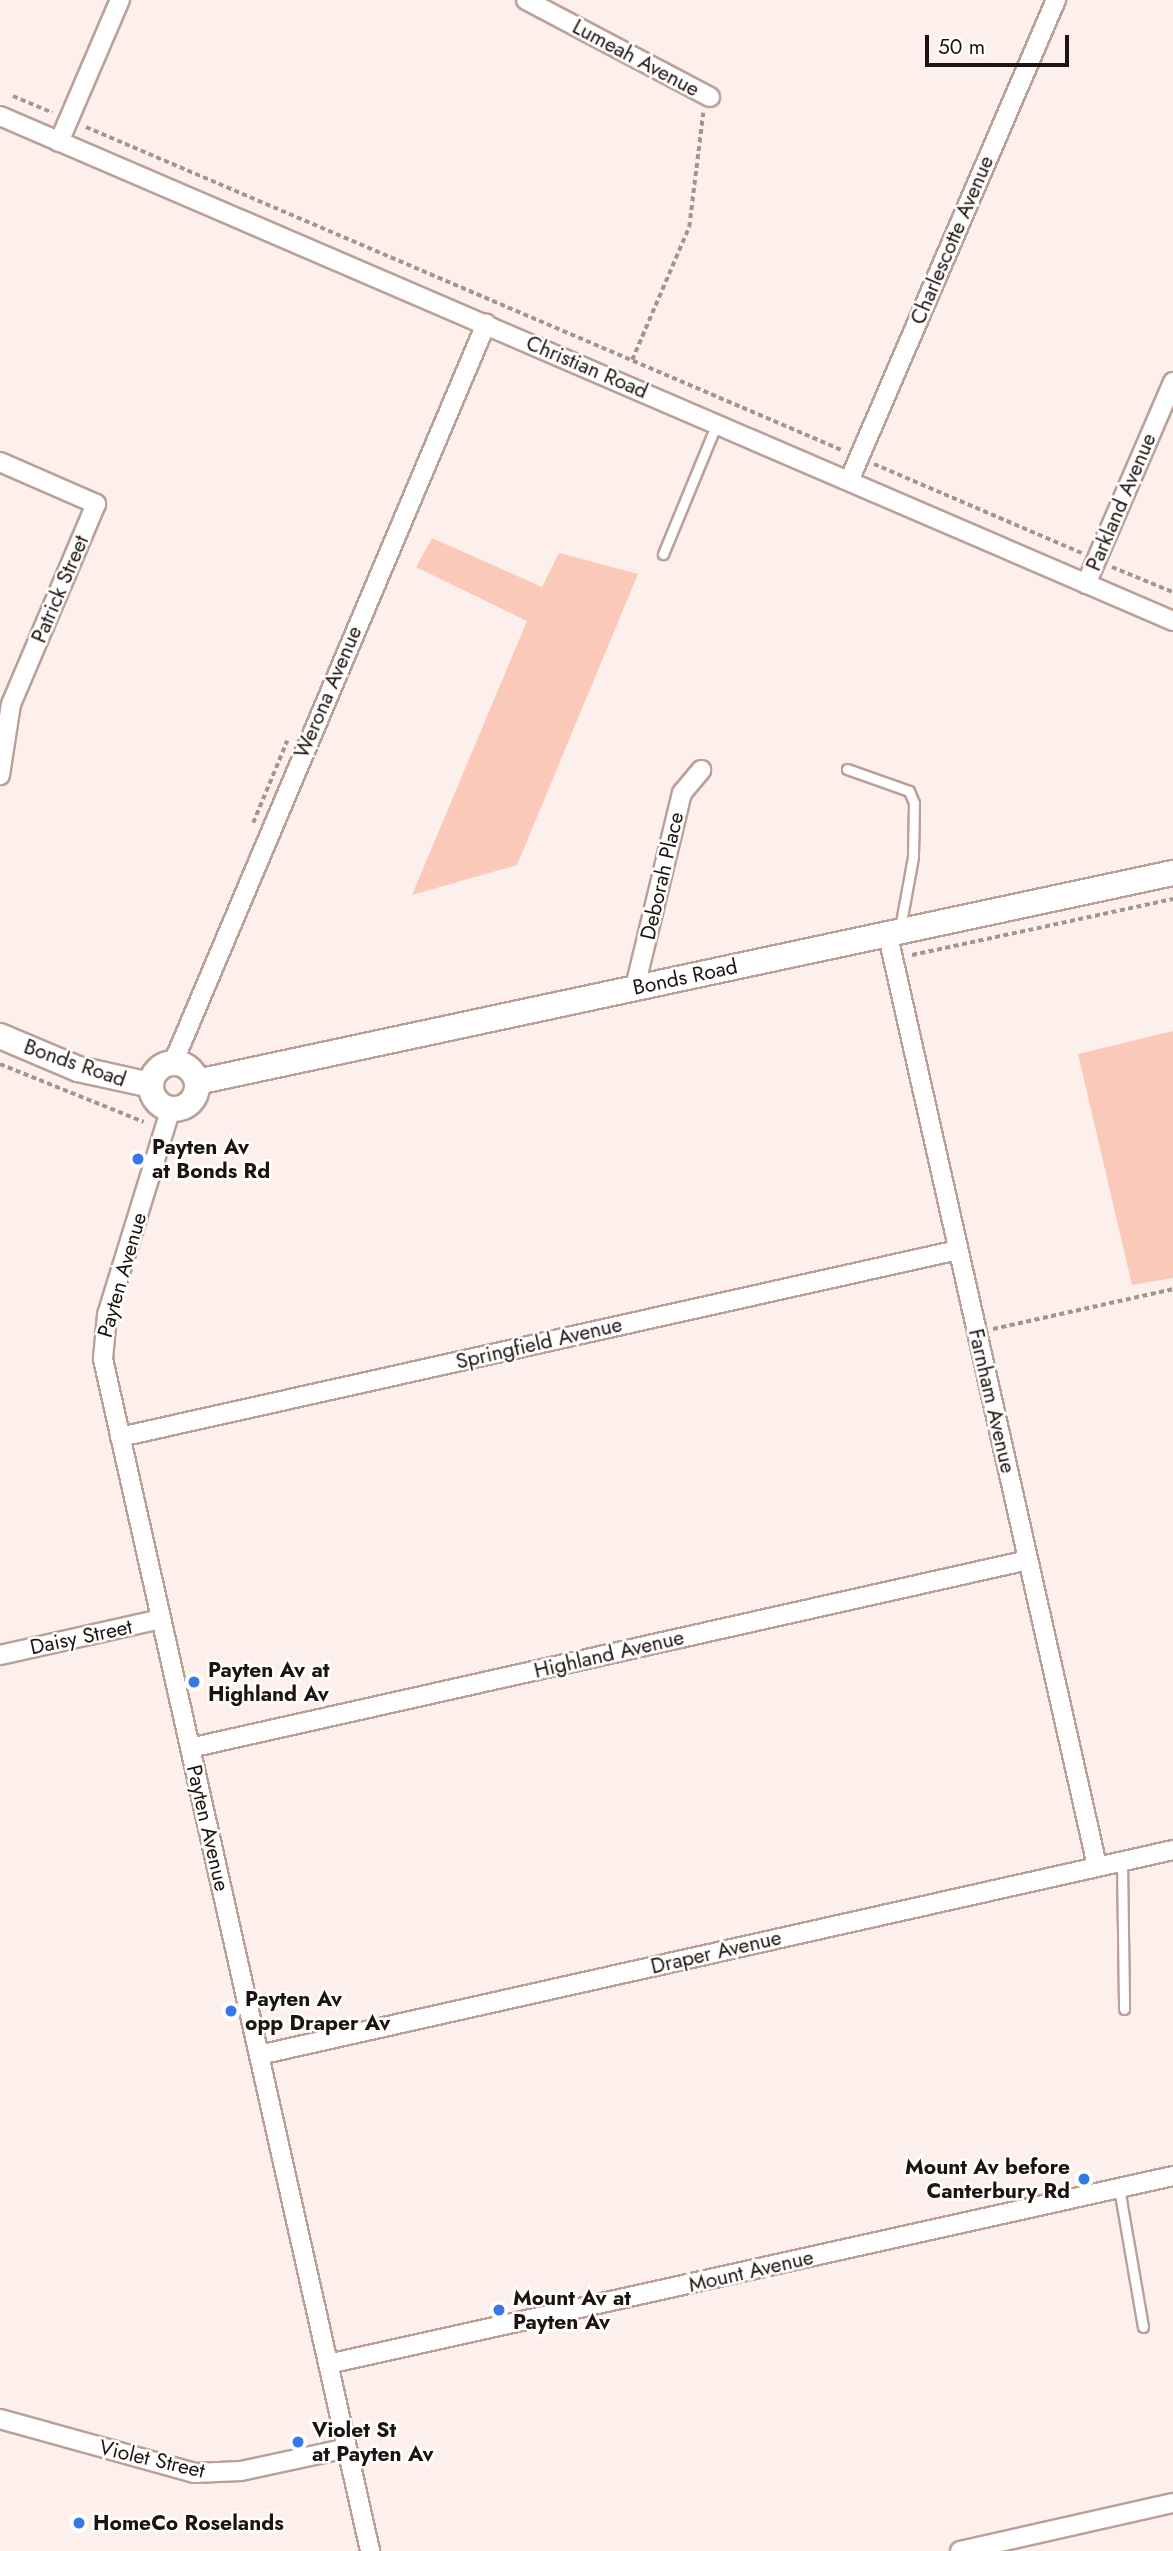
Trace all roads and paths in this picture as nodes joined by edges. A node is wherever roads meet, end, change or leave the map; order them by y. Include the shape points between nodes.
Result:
1 (120, 0) edge
2 (526, 0) edge
3 (1056, 0) edge
4 (13, 96) dead end
5 (710, 97) joint
6 (0, 116) edge
7 (69, 120) junction
8 (59, 142) junction
9 (486, 324) junction
10 (632, 360) junction
11 (1173, 382) edge
12 (717, 423) junction
13 (859, 457) junction
14 (0, 462) edge
15 (849, 481) junction
16 (663, 554) dead end
17 (1096, 560) junction
18 (1086, 584) junction
19 (1173, 592) edge
20 (1173, 621) edge
21 (5, 702) edge
22 (287, 741) dead end
23 (847, 769) dead end
24 (701, 770) dead end
25 (0, 775) edge
26 (253, 822) dead end
27 (1173, 873) edge
28 (1173, 899) edge
29 (893, 943) junction
30 (635, 987) junction
31 (0, 1036) edge
32 (173, 1063) junction
33 (0, 1064) edge
34 (197, 1082) junction
35 (152, 1085) junction
36 (171, 1108) junction
37 (144, 1122) dead end
38 (958, 1250) junction
39 (1173, 1289) edge
40 (977, 1332) junction
41 (120, 1437) junction
42 (1028, 1560) junction
43 (161, 1619) junction
44 (0, 1655) edge
45 (190, 1748) junction
46 (1173, 1850) edge
47 (1122, 1861) junction
48 (1097, 1866) junction
49 (1124, 2009) dead end
50 (259, 2055) junction
51 (1173, 2176) edge
52 (1119, 2188) junction
53 (1143, 2327) dead end
54 (328, 2364) junction
55 (0, 2419) edge
56 (347, 2448) junction
57 (1173, 2503) edge
58 (370, 2551) edge
59 (960, 2551) edge

1 - 7 street
2 - 5 street, Lumeah Avenue
3 - 13 street, Charlescotte Avenue
4 - 7 path
5 - 10 path via 701,117 689,227
6 - 8 street, Christian Road
7 - 8 street
7 - 10 path
8 - 9 street, Christian Road
9 - 12 street, Christian Road
9 - 32 street, Werona Avenue
10 - 13 path
11 - 17 street, Parkland Avenue
12 - 15 street, Christian Road
12 - 16 lane
13 - 15 street, Charlescotte Avenue
13 - 17 path
14 - 21 street, Patrick Street via 96,504
15 - 18 street, Christian Road
17 - 18 street, Parkland Avenue
17 - 19 path
18 - 20 street, Christian Road
21 - 25 street, Patrick Street
22 - 26 path
23 - 29 lane via 909,791 914,803 913,857
24 - 30 street, Deborah Place via 682,793
27 - 29 main road, Bonds Road
28 - 29 path
29 - 30 main road, Bonds Road
29 - 38 street, Farnham Avenue
30 - 34 main road, Bonds Road
31 - 35 main road, Bonds Road via 78,1069
32 - 34 main road via 191,1070
32 - 35 main road via 160,1068
33 - 37 path, Bonds Road
34 - 36 main road via 190,1101
35 - 36 main road via 155,1098
36 - 41 street, Payten Avenue via 104,1327 103,1359
38 - 40 street, Farnham Avenue
38 - 41 street, Springfield Avenue
39 - 40 path
40 - 42 street, Farnham Avenue
41 - 43 street, Payten Avenue
42 - 45 street, Highland Avenue
42 - 48 street, Farnham Avenue
43 - 44 street, Daisy Street
43 - 45 street, Payten Avenue
45 - 50 street, Payten Avenue
46 - 47 street, Draper Avenue
47 - 48 street, Draper Avenue
47 - 49 lane
48 - 50 street, Draper Avenue
50 - 54 street, Payten Avenue
51 - 52 street, Mount Avenue
52 - 53 lane
52 - 54 street, Mount Avenue
54 - 56 street, Payten Avenue
55 - 56 street, Violet Street via 195,2473 241,2471
56 - 58 street, Payten Avenue
57 - 59 street

